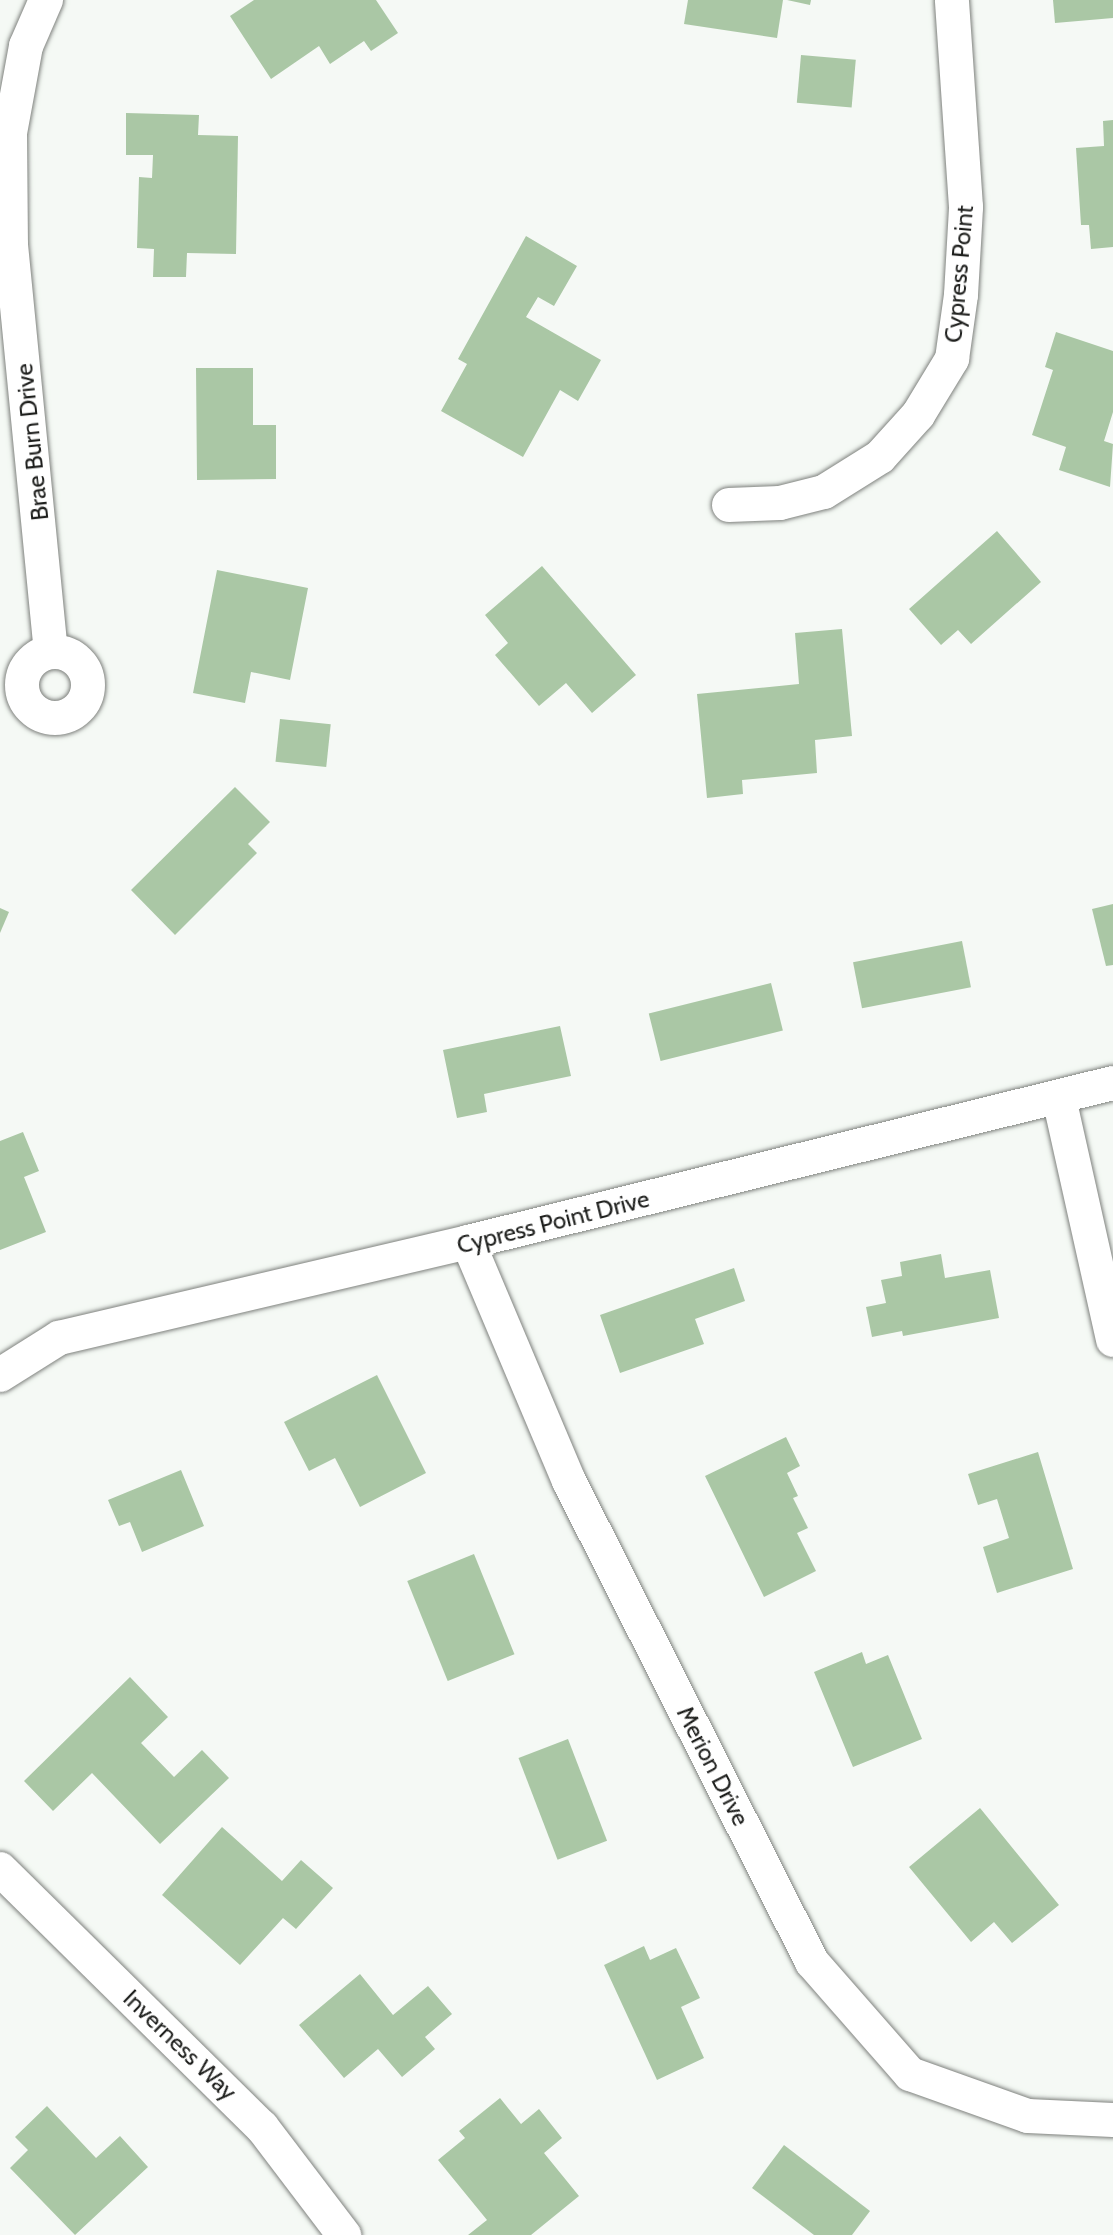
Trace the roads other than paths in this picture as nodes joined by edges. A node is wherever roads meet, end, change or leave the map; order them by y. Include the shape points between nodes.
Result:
1 (46, 0) edge
2 (952, 0) edge
3 (729, 505) dead end
4 (51, 650) dead end
5 (1113, 1083) edge
6 (1059, 1098) junction
7 (468, 1242) junction
8 (1113, 1340) edge
9 (0, 1375) edge
10 (0, 1869) edge
11 (1113, 2120) edge
12 (344, 2235) edge

1 - 4 street, Brae Burn Drive via 26,46 10,133 11,245
2 - 3 street, Cypress Point via 966,207 952,359 918,415 880,457 824,492 780,503
5 - 6 street, Cypress Point Drive
6 - 7 street, Cypress Point Drive
6 - 8 street
7 - 9 street, Cypress Point Drive via 59,1338
7 - 11 street, Merion Drive via 569,1481 812,1962 910,2074 1028,2116
10 - 12 street, Inverness Way via 262,2127

